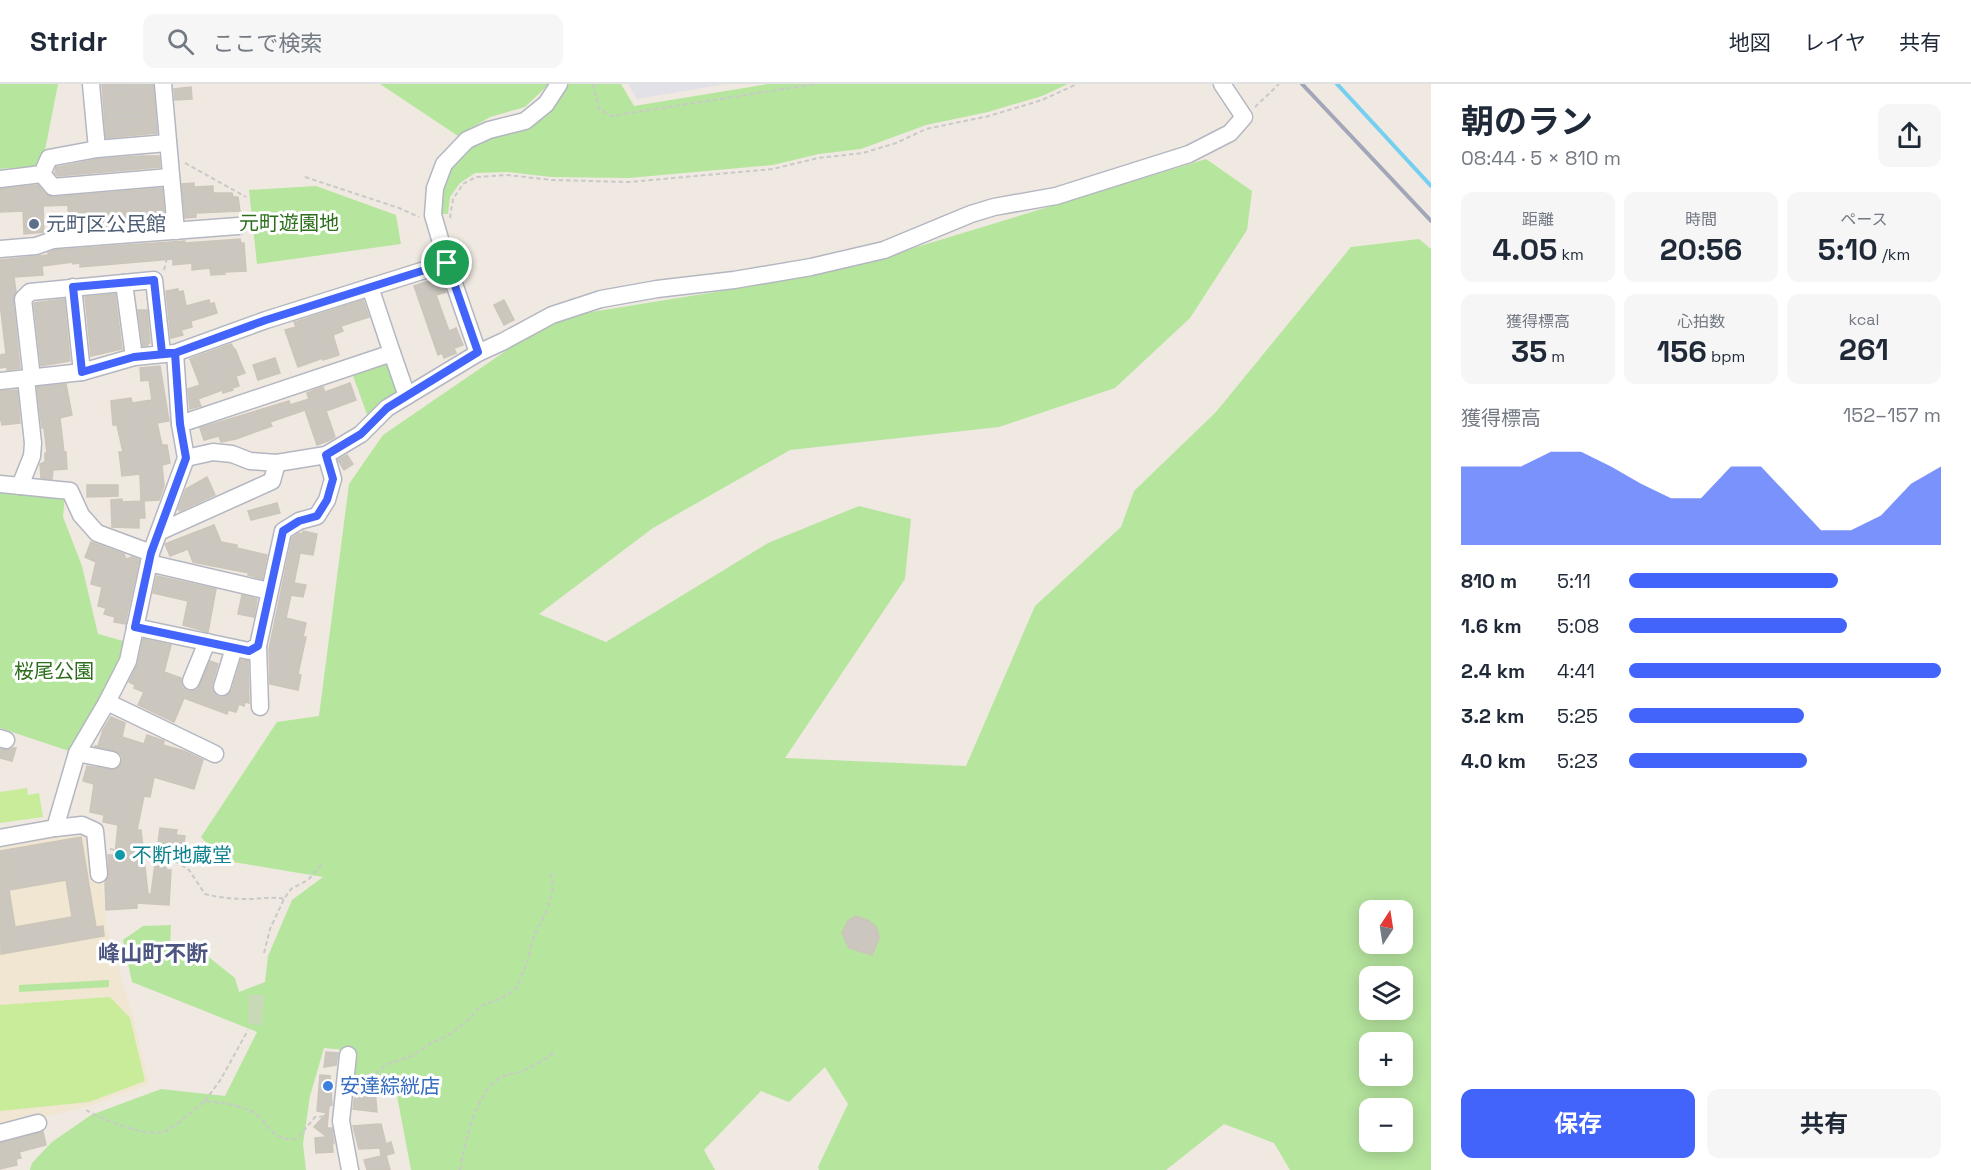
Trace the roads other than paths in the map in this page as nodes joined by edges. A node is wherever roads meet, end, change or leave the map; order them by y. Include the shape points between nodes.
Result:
1 (559, 84) edge
2 (1222, 84) edge
3 (163, 85) edge
4 (92, 88) edge
5 (97, 149) junction
6 (167, 151) junction
7 (42, 174) junction
8 (170, 177) junction
9 (0, 179) edge
10 (238, 226) dead end
11 (172, 231) junction
12 (0, 249) edge
13 (447, 263) junction
14 (124, 283) junction
15 (73, 287) junction
16 (370, 287) junction
17 (478, 352) junction
18 (169, 353) junction
19 (392, 353) junction
20 (134, 357) junction
21 (82, 372) junction
22 (29, 378) junction
23 (0, 381) edge
24 (407, 396) junction
25 (180, 424) junction
26 (326, 455) junction
27 (186, 458) junction
28 (277, 463) junction
29 (0, 484) edge
30 (20, 486) junction
31 (160, 531) junction
32 (150, 558) junction
33 (269, 591) junction
34 (135, 627) junction
35 (207, 642) junction
36 (258, 646) junction
37 (234, 648) junction
38 (191, 681) dead end
39 (222, 687) dead end
40 (107, 702) junction
41 (260, 707) dead end
42 (77, 753) junction
43 (214, 754) dead end
44 (112, 760) dead end
45 (55, 828) junction
46 (0, 838) edge
47 (99, 874) dead end
48 (348, 1055) dead end
49 (39, 1123) dead end
50 (0, 1133) edge
51 (350, 1170) edge

1 - 13 street via 546,104 525,121 467,140 444,164 435,188 433,215 443,221
2 - 17 street via 1244,117 1230,133 1189,154 1056,196 971,214 884,250 800,269 601,299 552,315
3 - 6 street
4 - 5 street
5 - 6 street
5 - 7 street via 49,158
6 - 8 street
7 - 8 street via 53,187
7 - 9 street
8 - 11 street
10 - 11 street
11 - 12 street via 53,240 36,246
13 - 16 street
13 - 17 street
14 - 15 street
14 - 18 street via 154,280
14 - 20 street
15 - 21 street
15 - 22 street via 30,292 22,299
16 - 18 street
16 - 19 street
17 - 24 street
18 - 20 street
18 - 25 street
19 - 24 street
19 - 25 street
20 - 21 street
21 - 22 street
22 - 23 street
22 - 30 street via 32,456
24 - 26 street via 387,408 361,434
25 - 27 street
26 - 28 street
26 - 33 street via 333,479 327,500 317,516 283,531
27 - 28 street via 213,452
27 - 31 street
28 - 31 street via 273,481
29 - 30 street
30 - 32 street via 69,491 81,515 98,533
31 - 32 street
32 - 33 street
32 - 34 street
33 - 36 street
34 - 35 street
34 - 40 street via 128,661
35 - 37 street
35 - 38 street
36 - 37 street via 249,651
36 - 41 street
37 - 39 street
40 - 42 street
40 - 43 street
42 - 44 street
42 - 45 street
45 - 46 street
45 - 47 street via 82,825 95,831
48 - 51 street via 341,1121
49 - 50 street

